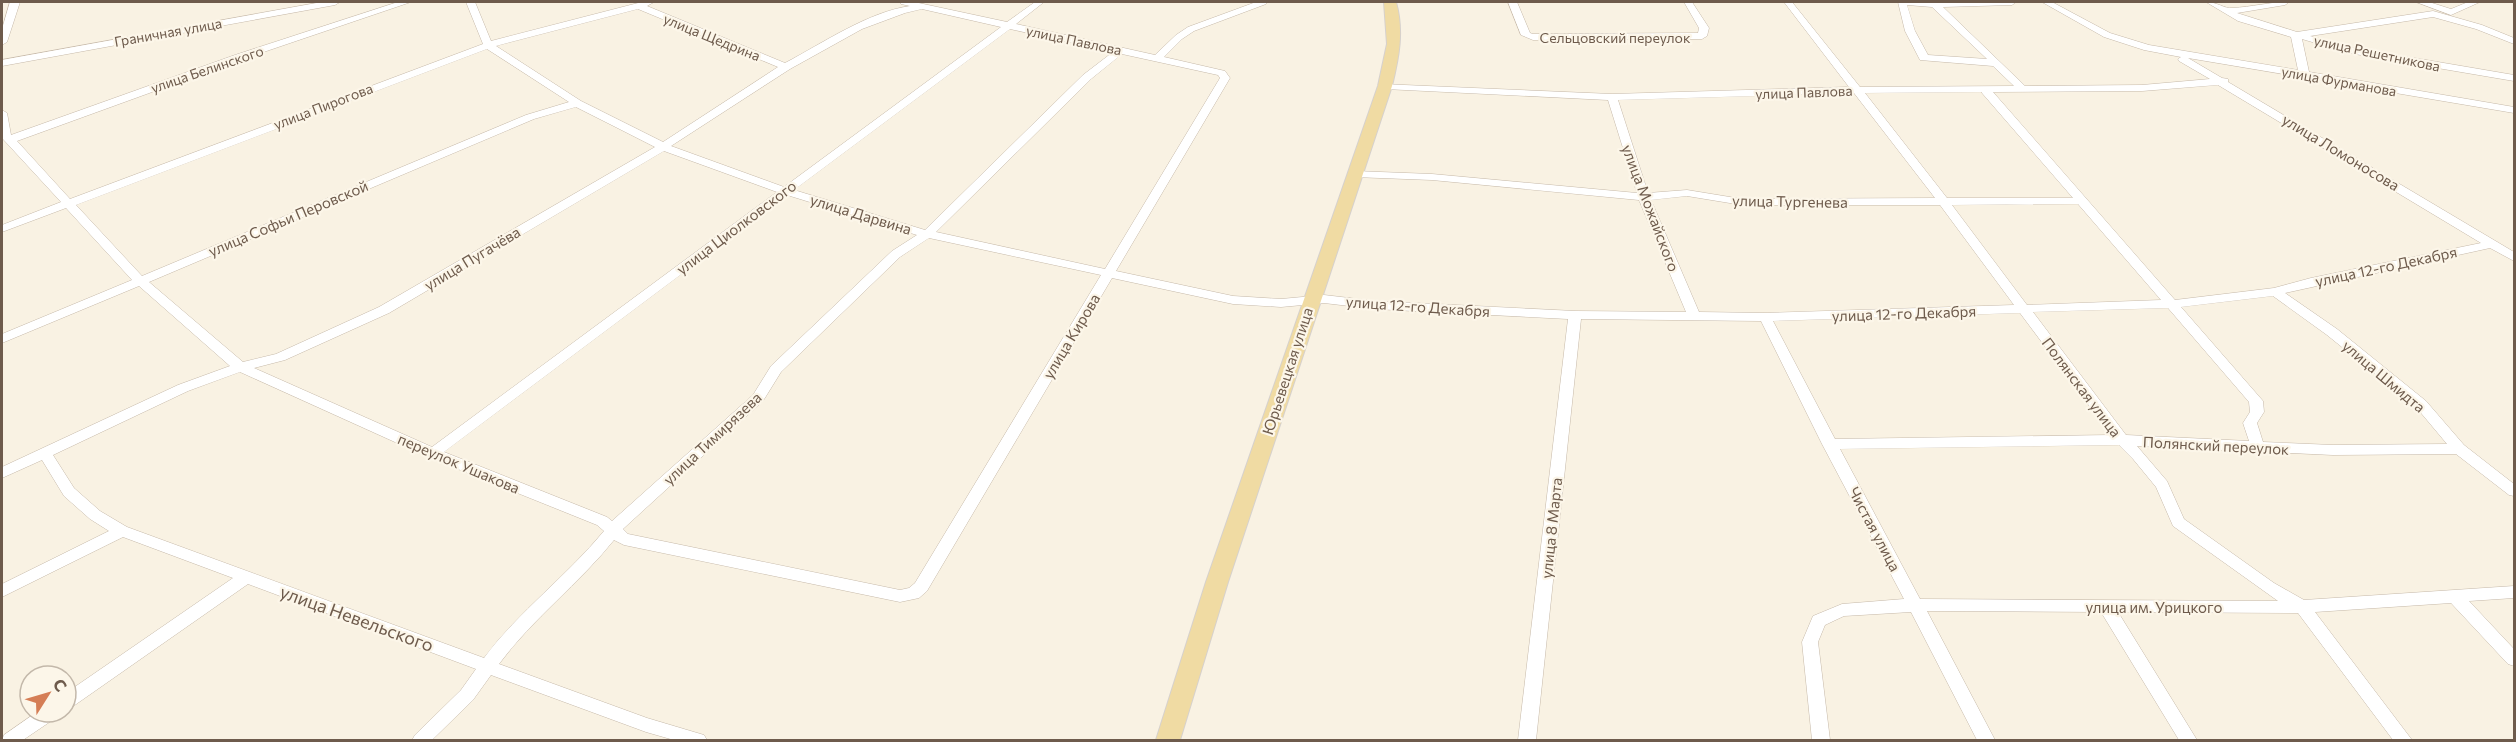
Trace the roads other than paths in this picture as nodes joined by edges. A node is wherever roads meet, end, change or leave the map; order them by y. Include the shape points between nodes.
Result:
1 (15, 2) edge
2 (335, 2) edge
3 (406, 2) edge
4 (470, 2) edge
5 (651, 2) edge
6 (904, 2) edge
7 (1040, 2) edge
8 (1263, 2) edge
9 (1390, 2) edge
10 (1513, 2) edge
11 (1688, 2) edge
12 (1788, 2) edge
13 (1902, 2) edge
14 (1907, 2) edge
15 (2012, 2) edge
16 (2046, 2) edge
17 (2210, 2) edge
18 (2285, 2) edge
19 (2421, 2) edge
20 (2475, 2) edge
21 (1935, 4) junction
22 (638, 6) junction
23 (923, 7) junction
24 (2227, 12) junction
25 (1007, 26) junction
26 (2296, 35) junction
27 (2514, 41) edge
28 (2, 42) edge
29 (488, 45) junction
30 (1121, 50) junction
31 (2164, 51) junction
32 (1158, 58) junction
33 (2, 63) edge
34 (1996, 63) junction
35 (786, 67) junction
36 (2304, 75) junction
37 (1224, 76) joint
38 (2514, 78) edge
39 (2224, 81) junction
40 (1385, 86) junction
41 (1856, 90) junction
42 (2024, 90) junction
43 (1986, 91) junction
44 (1612, 98) junction
45 (577, 103) junction
46 (2514, 110) edge
47 (2, 113) edge
48 (5, 137) edge
49 (663, 147) junction
50 (1354, 174) junction
51 (785, 191) junction
52 (1644, 197) junction
53 (2084, 201) junction
54 (69, 202) junction
55 (1944, 202) junction
56 (2, 229) edge
57 (927, 234) junction
58 (2492, 244) junction
59 (2514, 257) edge
60 (1108, 274) junction
61 (140, 281) junction
62 (2275, 292) junction
63 (1310, 301) junction
64 (2173, 304) junction
65 (2023, 309) junction
66 (1575, 315) junction
67 (1694, 316) junction
68 (1766, 317) junction
69 (2, 339) edge
70 (240, 367) junction
71 (2122, 440) junction
72 (1829, 444) junction
73 (2258, 447) junction
74 (2460, 449) junction
75 (45, 453) junction
76 (433, 453) junction
77 (2, 473) edge
78 (2514, 491) edge
79 (614, 530) junction
80 (122, 531) junction
81 (247, 577) junction
82 (2, 591) edge
83 (2514, 592) edge
84 (913, 594) joint
85 (2455, 597) junction
86 (1917, 605) junction
87 (2106, 607) junction
88 (2302, 607) junction
89 (2514, 659) edge
90 (488, 666) junction
91 (78, 694) edge
92 (34, 724) edge
93 (9, 741) edge
94 (421, 741) edge
95 (698, 741) edge
96 (1168, 741) edge
97 (1527, 741) edge
98 (1821, 741) edge
99 (1986, 741) edge
100 (2188, 741) edge
101 (2403, 741) edge

1 - 28 street
2 - 33 street, Граничная улица
3 - 48 street, улица Белинского
4 - 29 street
5 - 22 street, улица Пирогова
6 - 23 street
7 - 25 street, улица Циолковского
8 - 32 street via 1191,29
9 - 40 main road, Юрьевецкая улица via 1396,41
10 - 11 street, Сельцовский переулок via 1526,35 1533,37 1702,36 1704,28
12 - 41 street, Полянская улица
13 - 34 street via 1910,31 1924,58
14 - 21 street
15 - 21 street
16 - 31 street via 2107,35
17 - 24 street, улица Решетникова
18 - 24 street
19 - 20 street via 2451,12
21 - 34 street
22 - 29 street, улица Пирогова
22 - 35 street, улица Щедрина
23 - 25 street, улица Павлова
23 - 35 street, улица Пугачёва via 903,10 859,27
24 - 26 street, улица Решетникова
25 - 30 street, улица Павлова
25 - 51 street, улица Циолковского
26 - 27 street via 2433,14
26 - 36 street
26 - 38 street, улица Решетникова via 2357,52
29 - 45 street, улица Дарвина
29 - 54 street, улица Пирогова
30 - 32 street, улица Павлова
30 - 57 street, улица Тимирязева via 1087,77
31 - 36 street, улица Фурманова
31 - 39 street, улица Ломоносова
32 - 37 street, улица Павлова
34 - 42 street
35 - 49 street, улица Пугачёва
36 - 46 street, улица Фурманова
37 - 60 street, улица Кирова
39 - 42 street, улица Павлова via 2142,88
39 - 58 street, улица Ломоносова
40 - 44 street, улица Павлова
40 - 50 main road, Юрьевецкая улица
41 - 43 street, улица Павлова
41 - 44 street, улица Павлова
41 - 55 street, Полянская улица
42 - 43 street, улица Павлова
43 - 53 street
44 - 52 street, улица Можайского
45 - 49 street, улица Дарвина
45 - 61 street, улица Софьи Перовской via 531,117
47 - 48 street
48 - 54 street, переулок Ушакова
49 - 51 street, улица Дарвина
49 - 70 street, улица Пугачёва via 384,310 280,357
50 - 52 street, улица Тургенева via 1432,177
50 - 63 main road, Юрьевецкая улица
51 - 57 street, улица Дарвина
51 - 76 street, улица Циолковского
52 - 55 street, улица Тургенева via 1687,193 1742,202
52 - 67 street, улица Можайского
53 - 55 street, улица Тургенева
53 - 64 street
54 - 56 street, улица Пирогова
54 - 61 street, переулок Ушакова
55 - 65 street, Полянская улица
57 - 60 street, улица Дарвина
57 - 79 street, улица Тимирязева via 896,254 776,369 759,398
58 - 59 street, улица Ломоносова
58 - 62 street, улица 12-го Декабря
60 - 63 street, улица Дарвина via 1233,300
60 - 84 street, улица Кирова via 921,587
61 - 69 street, улица Софьи Перовской
61 - 70 street, переулок Ушакова
62 - 64 street, улица 12-го Декабря
62 - 74 street, улица Шмидта via 2421,404
63 - 66 street, улица 12-го Декабря
63 - 96 main road, Юрьевецкая улица via 1216,582
64 - 65 street, улица 12-го Декабря
64 - 73 street via 2256,401 2257,412 2250,423
65 - 68 street, улица 12-го Декабря
65 - 71 street, Полянская улица
66 - 67 street, улица 12-го Декабря
66 - 97 street, улица 8 Марта
67 - 68 street, улица 12-го Декабря
68 - 72 street, Чистая улица
70 - 75 street, улица Пугачёва via 183,388
70 - 76 street, переулок Ушакова
71 - 72 street, Полянский переулок
71 - 73 street, Полянский переулок
71 - 88 street, Полянская улица via 2163,485 2178,522
72 - 86 street, Чистая улица
73 - 74 street, Полянский переулок
74 - 78 street, улица Шмидта
75 - 77 street, улица Пугачёва
75 - 80 street, улица Невельского via 69,492 95,515
76 - 79 street, переулок Ушакова via 602,521
79 - 84 street, переулок Ушакова via 624,539 900,596
79 - 90 street, улица Тимирязева via 508,639
80 - 81 street, улица Невельского
80 - 82 street
81 - 90 street, улица Невельского
81 - 91 street
83 - 85 street, улица им. Урицкого
85 - 88 street, улица им. Урицкого
85 - 89 street
86 - 87 street, улица им. Урицкого
86 - 98 street, улица им. Урицкого via 1842,610 1819,621 1810,642
86 - 99 street, Чистая улица
87 - 88 street, улица им. Урицкого
87 - 100 street
88 - 101 street, Полянская улица
90 - 94 street, улица Тимирязева via 467,695
90 - 95 street, улица Невельского
92 - 93 street

